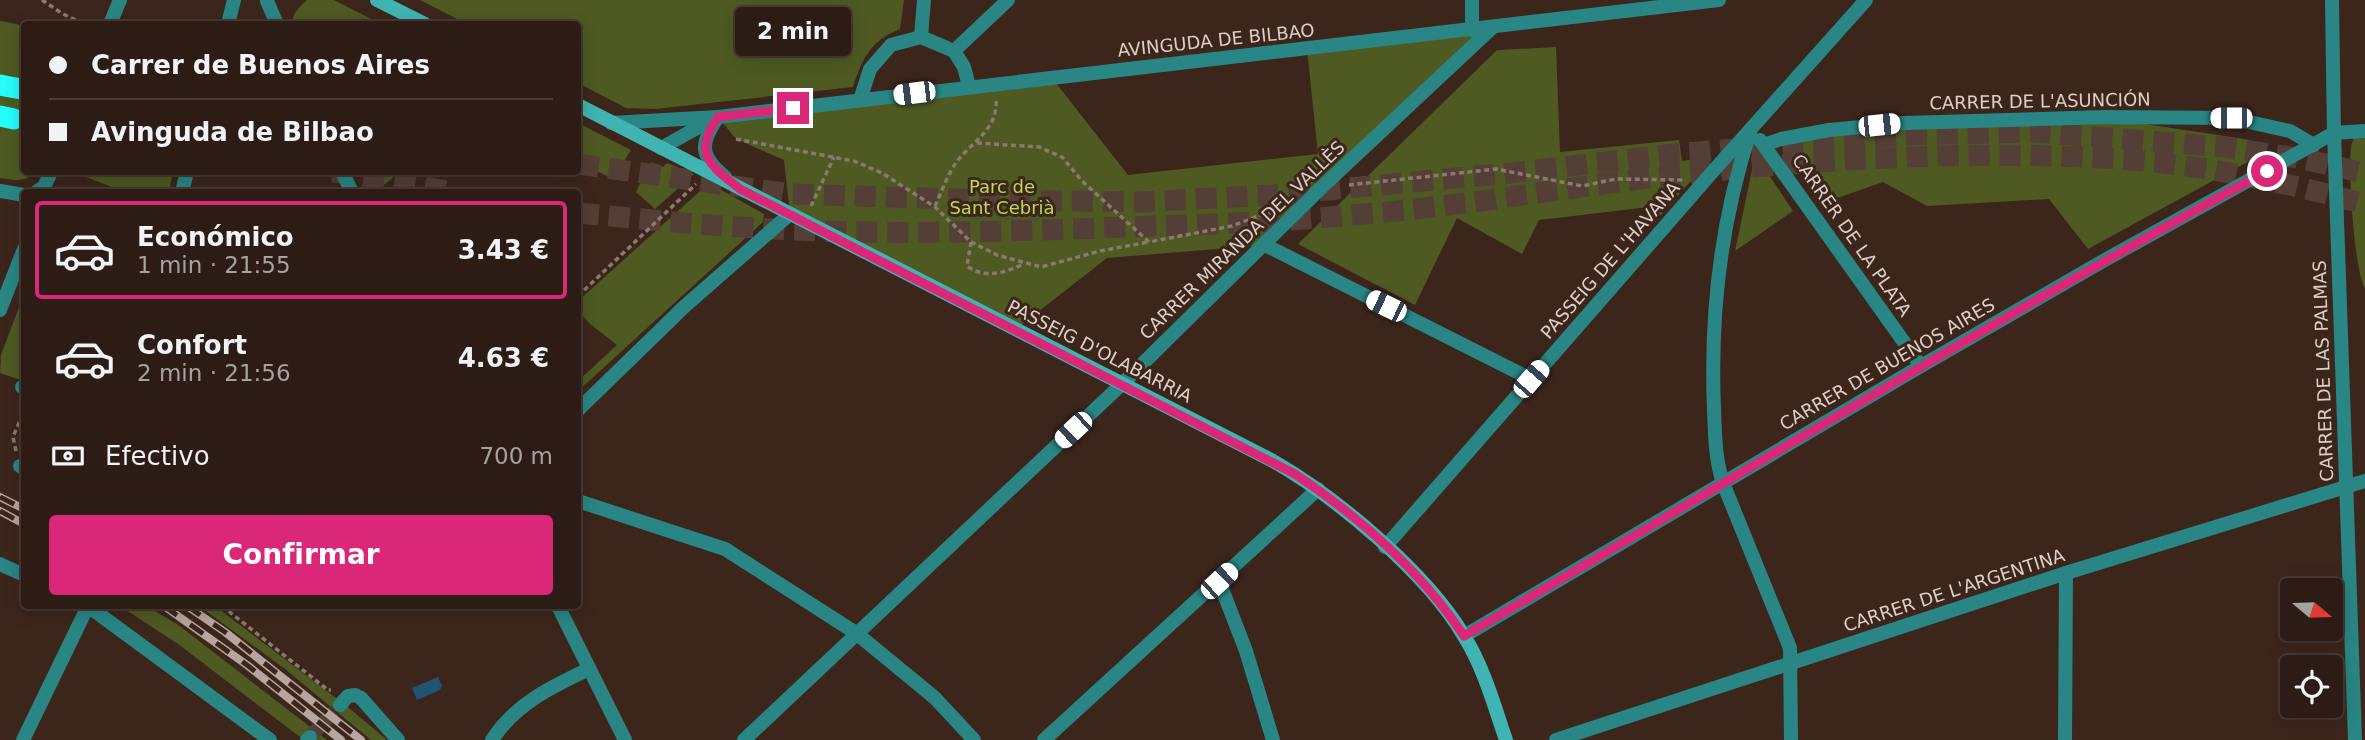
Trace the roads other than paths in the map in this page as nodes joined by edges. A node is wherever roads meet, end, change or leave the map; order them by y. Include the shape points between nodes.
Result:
1 (120, 0) edge
2 (234, 0) edge
3 (266, 0) edge
4 (280, 0) edge
5 (377, 0) edge
6 (924, 0) edge
7 (1008, 0) edge
8 (1472, 0) edge
9 (1719, 0) edge
10 (1866, 0) edge
11 (2332, 0) edge
12 (1653, 4) edge
13 (111, 21) edge
14 (229, 21) edge
15 (276, 21) edge
16 (419, 21) edge
17 (1493, 28) junction
18 (1472, 30) junction
19 (921, 37) junction
20 (954, 51) junction
21 (969, 86) junction
22 (860, 100) junction
23 (581, 107) edge
24 (718, 117) junction
25 (611, 123) junction
26 (1752, 127) junction
27 (2365, 131) edge
28 (2334, 133) junction
29 (1764, 145) junction
30 (2314, 145) junction
31 (661, 148) junction
32 (740, 189) junction
33 (0, 191) edge
34 (21, 194) edge
35 (790, 214) junction
36 (1265, 245) junction
37 (21, 257) edge
38 (0, 310) edge
39 (1920, 366) junction
40 (1531, 379) junction
41 (1122, 384) junction
42 (581, 407) edge
43 (2365, 481) edge
44 (1723, 483) junction
45 (2347, 488) junction
46 (1318, 489) junction
47 (581, 502) edge
48 (1385, 547) junction
49 (0, 564) edge
50 (2066, 573) junction
51 (21, 574) edge
52 (1219, 581) junction
53 (87, 609) edge
54 (92, 609) edge
55 (559, 609) edge
56 (856, 634) junction
57 (1464, 636) junction
58 (1790, 664) junction
59 (589, 669) junction
60 (340, 705) dead end
61 (23, 740) edge
62 (270, 740) edge
63 (398, 740) edge
64 (492, 740) edge
65 (625, 740) edge
66 (744, 740) edge
67 (974, 740) edge
68 (1044, 740) edge
69 (1273, 740) edge
70 (1506, 740) edge
71 (1556, 740) edge
72 (1791, 740) edge
73 (2065, 740) edge
74 (2355, 740) edge

1 - 13 street
2 - 14 street
3 - 4 street
3 - 15 street
5 - 16 main road
6 - 19 street
7 - 20 street
8 - 18 street
9 - 12 street, AVINGUDA DE BILBAO
10 - 26 street, PASSEIG DE L'HAVANA
11 - 28 street, CARRER DE LAS PALMAS
12 - 17 street, AVINGUDA DE BILBAO
17 - 18 street, AVINGUDA DE BILBAO
17 - 36 street, CARRER MIRANDA DEL VALLÈS
18 - 21 street, AVINGUDA DE BILBAO
19 - 20 street
19 - 22 street via 891,45 870,69
20 - 21 street
21 - 22 street, AVINGUDA DE BILBAO
22 - 24 street, AVINGUDA DE BILBAO
23 - 25 main road, PASSEIG D'OLABARRIA
24 - 25 street, AVINGUDA DE BILBAO
24 - 31 street
24 - 32 street via 708,131 704,149 713,168
25 - 31 main road, PASSEIG D'OLABARRIA
26 - 29 street, CARRER DE LA PLATA
26 - 40 street, PASSEIG DE L'HAVANA
26 - 44 street via 1729,212 1713,331 1716,445
27 - 28 street
28 - 30 street, CARRER DE BUENOS AIRES
28 - 45 street, CARRER DE LAS PALMAS
29 - 30 street, CARRER DE L'ASUNCIÓN via 1829,130 1905,122 2105,117 2231,118 2290,131
29 - 39 street, CARRER DE LA PLATA
30 - 39 street, CARRER DE BUENOS AIRES
31 - 32 main road, PASSEIG D'OLABARRIA
32 - 35 main road, PASSEIG D'OLABARRIA
33 - 34 street
35 - 41 main road, PASSEIG D'OLABARRIA
35 - 42 street via 685,306
36 - 40 street
36 - 41 street, CARRER MIRANDA DEL VALLÈS
37 - 38 street
39 - 44 street, CARRER DE BUENOS AIRES
40 - 48 street, PASSEIG DE L'HAVANA
41 - 46 main road, PASSEIG D'OLABARRIA
41 - 56 street, CARRER MIRANDA DEL VALLÈS
43 - 45 street, CARRER DE L'ARGENTINA
44 - 57 street, CARRER DE BUENOS AIRES
44 - 58 street via 1786,635
45 - 50 street, CARRER DE L'ARGENTINA
45 - 74 street, CARRER DE LAS PALMAS
46 - 48 main road, PASSEIG D'OLABARRIA
46 - 52 street
47 - 56 street via 724,549
48 - 57 main road, PASSEIG D'OLABARRIA via 1430,590
49 - 51 street
50 - 58 street, CARRER DE L'ARGENTINA
50 - 73 street
52 - 68 street
52 - 69 street
53 - 61 street
54 - 62 street
55 - 59 street
56 - 66 street, CARRER MIRANDA DEL VALLÈS
56 - 67 street via 935,698
57 - 70 main road, PASSEIG D'OLABARRIA
58 - 71 street, CARRER DE L'ARGENTINA
58 - 72 street
59 - 64 street via 540,693 509,718
59 - 65 street
60 - 63 street via 348,696 361,698

